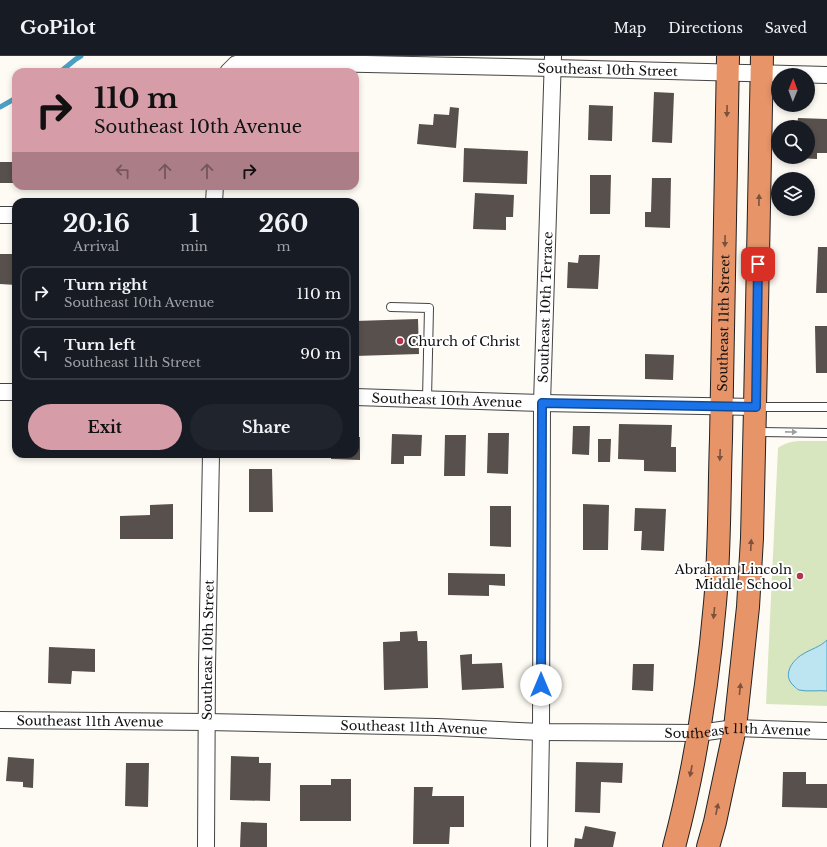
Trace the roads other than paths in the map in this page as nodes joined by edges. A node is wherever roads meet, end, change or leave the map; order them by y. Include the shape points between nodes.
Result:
1 (553, 62) edge
2 (728, 64) edge
3 (761, 65) edge
4 (232, 68) edge
5 (827, 75) edge
6 (0, 215) edge
7 (12, 215) edge
8 (391, 307) dead end
9 (0, 392) edge
10 (12, 392) edge
11 (359, 397) edge
12 (427, 399) junction
13 (542, 403) junction
14 (722, 406) junction
15 (756, 407) junction
16 (827, 407) edge
17 (721, 431) junction
18 (755, 432) junction
19 (827, 433) edge
20 (211, 458) edge
21 (0, 720) edge
22 (207, 722) junction
23 (735, 728) junction
24 (827, 731) edge
25 (541, 732) junction
26 (699, 733) junction
27 (206, 847) edge
28 (539, 847) edge
29 (674, 847) edge
30 (708, 847) edge

1 - 2 street, Southeast 10th Street
1 - 4 street, Southeast 10th Street via 272,62 236,64
1 - 13 street, Southeast 10th Terrace
2 - 3 street, Southeast 10th Street
2 -> 14 highway, Southeast 11th Street
3 - 5 street, Southeast 10th Street
15 -> 3 highway
6 - 7 street
8 - 12 lane via 429,308
9 - 10 street
11 - 12 street, Southeast 10th Avenue
12 - 13 street, Southeast 10th Avenue
13 - 14 street, Southeast 10th Avenue
13 - 25 street, Southeast 10th Terrace
14 - 15 street, Southeast 10th Avenue
14 - 17 highway, Southeast 11th Street
15 - 16 lane
15 - 18 highway
17 - 18 highway
17 -> 26 highway, Southeast 11th Street via 715,601
18 -> 19 lane
23 -> 18 highway via 748,607
20 - 22 street, Southeast 10th Street
21 - 22 street, Southeast 11th Avenue
22 - 25 street, Southeast 11th Avenue
22 - 27 street, Southeast 10th Street
23 - 24 street, Southeast 11th Avenue
23 - 26 street, Southeast 11th Avenue
30 -> 23 highway
25 - 26 street, Southeast 11th Avenue
25 - 28 street, Southeast 10th Terrace
26 -> 29 highway, Southeast 11th Street

